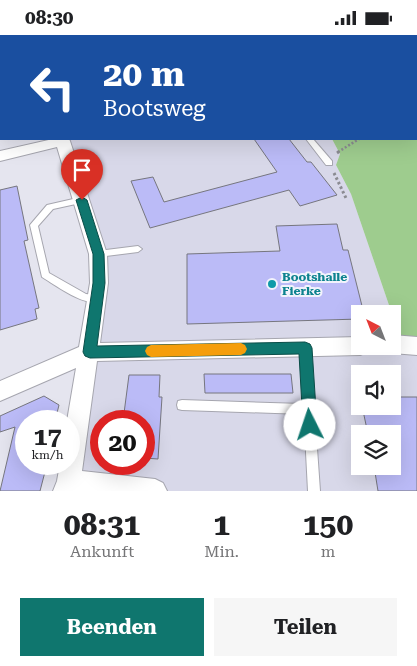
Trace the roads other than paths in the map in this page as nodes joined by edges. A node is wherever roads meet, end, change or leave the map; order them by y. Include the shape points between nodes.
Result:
1 (66, 140) edge
2 (310, 140) edge
3 (0, 157) edge
4 (329, 163) dead end
5 (82, 200) junction
6 (138, 249) dead end
7 (98, 254) junction
8 (97, 299) junction
9 (401, 344) edge
10 (351, 345) edge
11 (417, 345) edge
12 (305, 348) junction
13 (90, 352) junction
14 (0, 391) edge
15 (182, 405) dead end
16 (309, 409) junction
17 (67, 486) edge
18 (155, 491) edge
19 (314, 491) edge

1 - 3 street
1 - 5 street
2 - 4 lane
5 - 7 street
5 - 8 lane via 50,207 34,225 45,275 84,297
6 - 7 lane
7 - 8 street
8 - 13 street
9 - 11 street
10 - 12 street
12 - 13 street
12 - 16 lane
13 - 14 street
13 - 17 street
15 - 16 lane
16 - 19 lane
17 - 18 street

